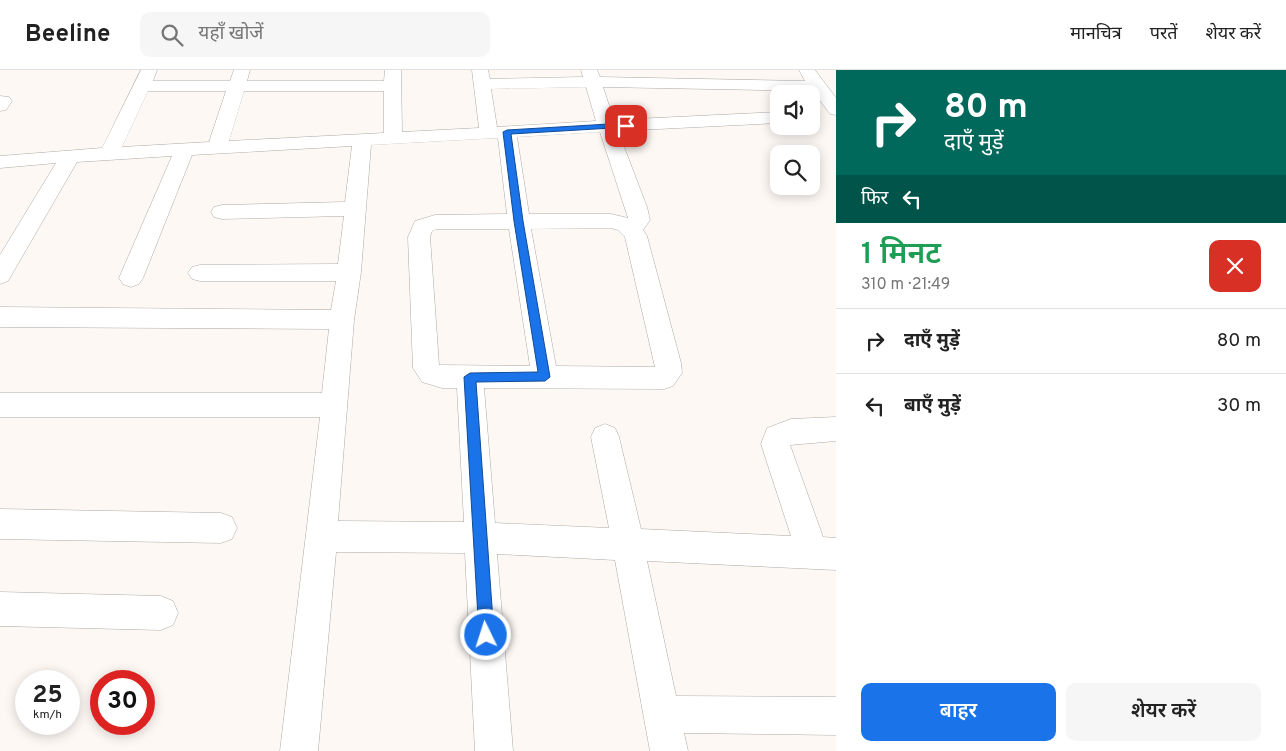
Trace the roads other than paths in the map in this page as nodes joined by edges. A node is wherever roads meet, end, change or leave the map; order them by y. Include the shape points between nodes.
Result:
1 (150, 70) edge
2 (806, 70) edge
3 (591, 76) edge
4 (481, 77) edge
5 (724, 77) edge
6 (239, 78) edge
7 (323, 78) edge
8 (392, 78) edge
9 (807, 85) edge
10 (816, 85) edge
11 (141, 86) junction
12 (820, 92) edge
13 (830, 113) edge
14 (770, 117) edge
15 (748, 118) junction
16 (607, 127) junction
17 (498, 133) junction
18 (393, 138) junction
19 (362, 140) junction
20 (217, 148) junction
21 (184, 150) junction
22 (109, 154) junction
23 (70, 156) junction
24 (0, 162) edge
25 (355, 209) junction
26 (222, 212) dead end
27 (519, 221) junction
28 (632, 229) junction
29 (349, 272) junction
30 (200, 273) dead end
31 (0, 275) edge
32 (131, 278) dead end
33 (0, 317) edge
34 (342, 320) junction
35 (470, 377) junction
36 (545, 377) junction
37 (0, 405) edge
38 (335, 405) junction
39 (836, 429) edge
40 (605, 436) dead end
41 (0, 524) edge
42 (221, 528) dead end
43 (322, 536) junction
44 (480, 538) junction
45 (628, 545) junction
46 (824, 553) edge
47 (0, 609) edge
48 (161, 613) dead end
49 (661, 714) junction
50 (836, 716) edge
51 (299, 751) edge
52 (494, 751) edge
53 (670, 751) edge

1 - 11 street
2 - 10 street
3 - 4 street
3 - 5 street
3 - 16 street
4 - 17 street
5 - 9 street
5 - 15 street
6 - 7 street
6 - 11 street
6 - 20 street
7 - 8 street
8 - 18 street
11 - 22 street
12 - 13 street
14 - 15 street
15 - 16 street
16 - 17 street
16 - 28 street via 639,218
17 - 18 street
17 - 27 street
18 - 19 street
19 - 20 street
19 - 25 street
20 - 21 street
21 - 22 street
21 - 32 street
22 - 23 street
23 - 24 street
23 - 31 street
25 - 26 street
25 - 29 street
27 - 28 street via 611,221
27 - 35 street via 435,222 423,226 420,231 426,368 431,374 442,377
27 - 36 street
28 - 36 street via 669,373 664,378 653,379
29 - 30 street
29 - 34 street
33 - 34 street
34 - 38 street
35 - 36 street
35 - 44 street
37 - 38 street
38 - 43 street
39 - 46 street via 791,431 777,438 774,444
40 - 45 street
41 - 42 street
43 - 44 street
43 - 51 street
44 - 45 street
44 - 52 street
45 - 46 street
45 - 49 street
47 - 48 street
49 - 50 street
49 - 53 street

